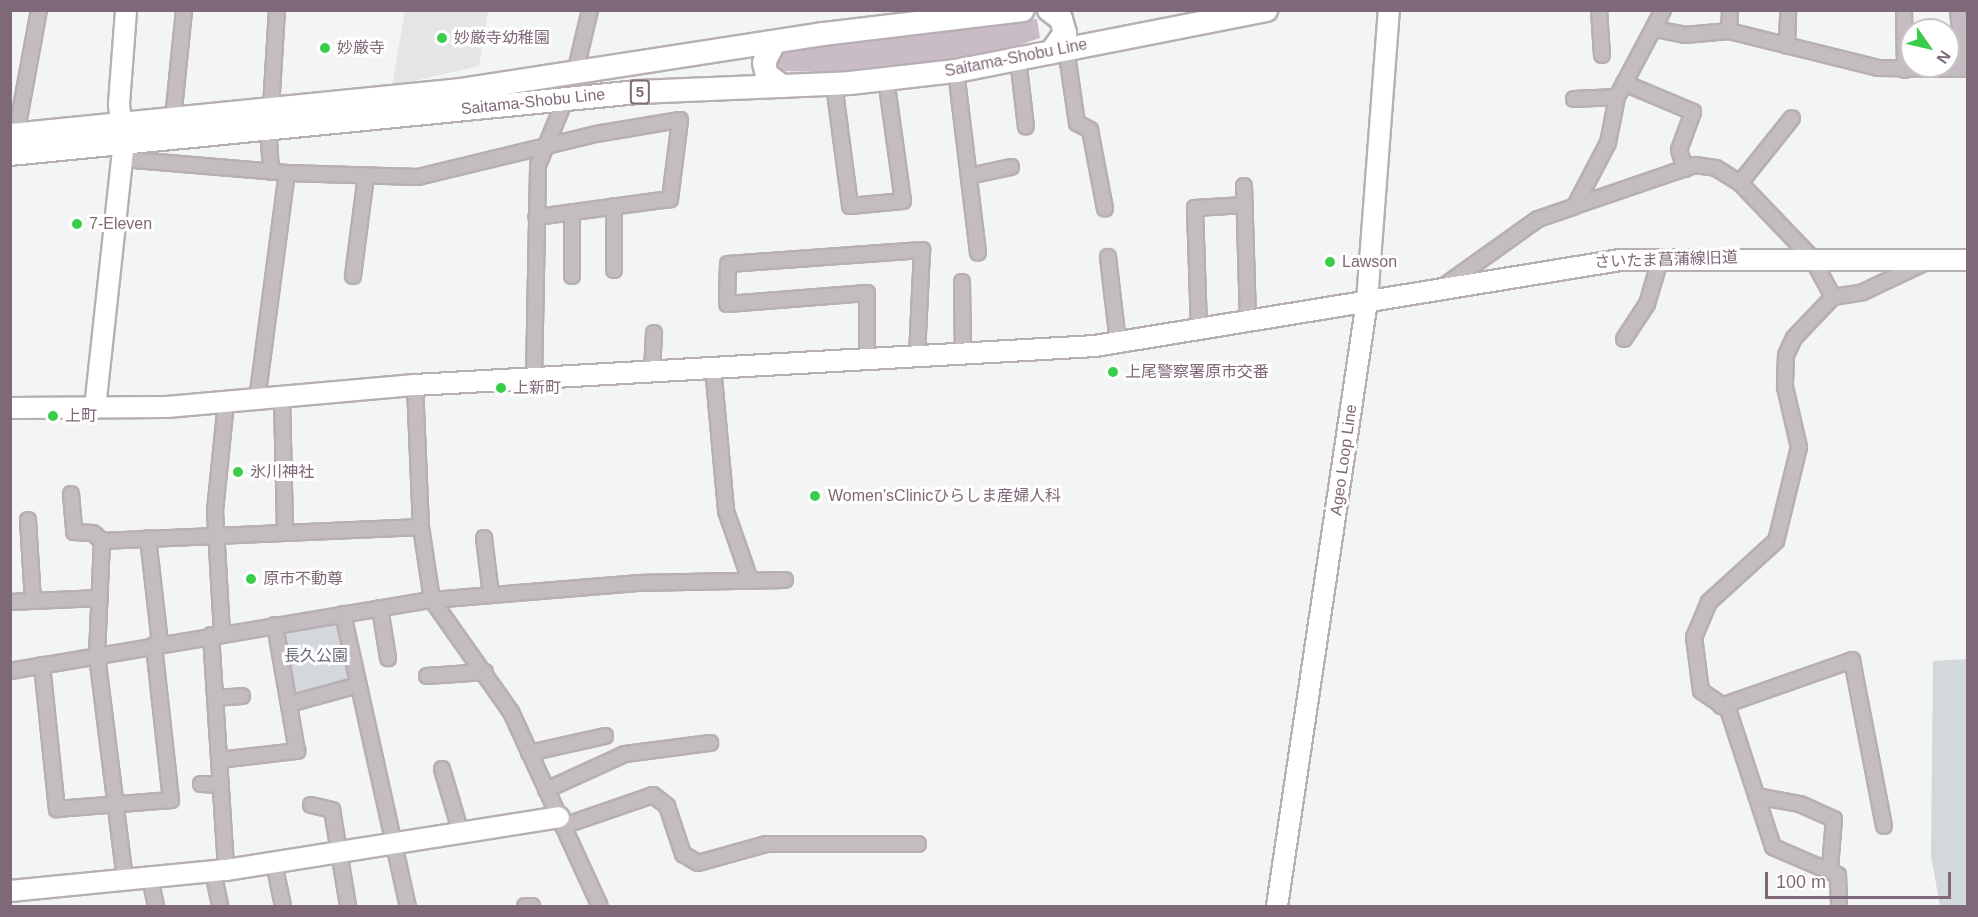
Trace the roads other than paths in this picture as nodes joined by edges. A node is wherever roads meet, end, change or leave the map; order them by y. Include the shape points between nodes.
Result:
1 (39, 10) edge
2 (126, 10) edge
3 (184, 10) edge
4 (277, 10) edge
5 (590, 10) edge
6 (1023, 10) edge
7 (1049, 10) edge
8 (1266, 10) edge
9 (1389, 10) edge
10 (1599, 10) edge
11 (1663, 10) edge
12 (1730, 10) edge
13 (1788, 10) edge
14 (1958, 10) edge
15 (976, 13) edge
16 (1655, 29) junction
17 (1730, 32) junction
18 (774, 43) junction
19 (1787, 46) junction
20 (1059, 50) junction
21 (1602, 55) dead end
22 (1018, 59) junction
23 (1900, 69) edge
24 (1966, 69) edge
25 (956, 71) junction
26 (575, 73) junction
27 (886, 79) junction
28 (1624, 83) junction
29 (834, 84) junction
30 (782, 86) junction
31 (1617, 98) junction
32 (1574, 99) dead end
33 (565, 100) junction
34 (270, 117) junction
35 (1792, 118) dead end
36 (173, 119) junction
37 (1026, 126) dead end
38 (122, 142) junction
39 (12, 147) edge
40 (541, 151) junction
41 (1011, 167) dead end
42 (1685, 169) junction
43 (271, 172) junction
44 (286, 173) junction
45 (366, 176) junction
46 (969, 176) junction
47 (1740, 183) junction
48 (1244, 186) dead end
49 (1245, 205) junction
50 (614, 206) junction
51 (1575, 206) junction
52 (1105, 209) dead end
53 (572, 212) junction
54 (536, 217) junction
55 (978, 253) dead end
56 (1108, 257) dead end
57 (1661, 257) junction
58 (1812, 258) junction
59 (1932, 259) junction
60 (1968, 260) edge
61 (614, 270) dead end
62 (353, 276) dead end
63 (572, 276) dead end
64 (962, 282) dead end
65 (1444, 286) junction
66 (1833, 297) junction
67 (1367, 301) junction
68 (1248, 321) junction
69 (1199, 329) junction
70 (654, 333) dead end
71 (1624, 339) dead end
72 (1118, 342) junction
73 (963, 353) junction
74 (917, 355) junction
75 (867, 358) junction
76 (712, 367) junction
77 (652, 371) junction
78 (534, 378) junction
79 (415, 385) junction
80 (282, 397) junction
81 (257, 400) junction
82 (226, 402) junction
83 (10, 408) edge
84 (95, 408) junction
85 (70, 494) dead end
86 (28, 520) dead end
87 (421, 527) junction
88 (285, 531) junction
89 (217, 534) junction
90 (148, 538) junction
91 (484, 538) dead end
92 (102, 541) junction
93 (750, 580) junction
94 (785, 580) dead end
95 (491, 595) junction
96 (100, 598) junction
97 (432, 600) junction
98 (33, 601) junction
99 (10, 602) edge
100 (380, 608) junction
101 (343, 614) junction
102 (275, 625) junction
103 (217, 634) junction
104 (157, 644) junction
105 (97, 655) junction
106 (388, 658) dead end
107 (42, 665) junction
108 (10, 671) edge
109 (485, 672) junction
110 (427, 676) dead end
111 (358, 686) junction
112 (242, 696) dead end
113 (215, 698) junction
114 (288, 704) junction
115 (1721, 706) junction
116 (605, 736) dead end
117 (710, 743) dead end
118 (529, 753) junction
119 (219, 760) junction
120 (442, 769) dead end
121 (201, 784) dead end
122 (221, 785) junction
123 (546, 790) junction
124 (1756, 796) junction
125 (311, 805) dead end
126 (115, 807) junction
127 (561, 821) junction
128 (1884, 826) dead end
129 (461, 833) junction
130 (918, 844) dead end
131 (394, 845) junction
132 (336, 854) junction
133 (274, 863) junction
134 (1830, 868) junction
135 (220, 871) junction
136 (150, 878) junction
137 (125, 880) junction
138 (10, 891) edge
139 (156, 906) edge
140 (220, 906) edge
141 (283, 906) edge
142 (348, 906) edge
143 (408, 906) edge
144 (525, 906) edge
145 (532, 906) edge
146 (600, 906) edge
147 (1277, 906) edge
148 (1839, 906) edge

1 - 39 street
2 - 38 street
3 - 36 street
4 - 34 street
5 - 26 street
6 - 15 main road, Saitama-Shobu Line / 5
7 - 20 main road via 1061,19 1065,33
8 - 20 main road, Saitama-Shobu Line / 5
9 - 67 street, Ageo Loop Line
10 - 21 street
11 - 16 street
12 - 17 street
13 - 19 street
14 - 24 street
15 - 18 main road, Saitama-Shobu Line / 5
16 - 17 street via 1685,34
16 - 28 street
17 - 19 street
18 - 26 main road, Saitama-Shobu Line / 5
18 - 30 main road via 764,63 767,75
19 - 23 street
20 - 22 main road, Saitama-Shobu Line / 5
20 - 52 street via 1077,123 1090,130
22 - 25 main road, Saitama-Shobu Line / 5
22 - 37 street
25 - 27 main road, Saitama-Shobu Line / 5
25 - 46 street
26 - 34 main road, Saitama-Shobu Line / 5
27 - 29 main road, Saitama-Shobu Line / 5
27 - 29 street via 903,201 850,206
28 - 31 street
28 - 42 street via 1694,112 1679,150
29 - 30 main road, Saitama-Shobu Line / 5
30 - 33 main road, Saitama-Shobu Line / 5
31 - 32 street
31 - 51 street via 1608,143
33 - 34 main road, Saitama-Shobu Line / 5
33 - 40 street
34 - 36 main road, Saitama-Shobu Line / 5
34 - 38 main road, Saitama-Shobu Line / 5
34 - 43 street
35 - 47 street
36 - 38 main road, Saitama-Shobu Line / 5
38 - 39 main road, Saitama-Shobu Line / 5
38 - 43 street
38 - 84 street
40 - 45 street via 418,177
40 - 50 street via 596,134 680,120 670,198
40 - 54 street
41 - 46 street
42 - 47 street via 1716,168
42 - 51 street
43 - 44 street
44 - 45 street
44 - 81 street
45 - 62 street
46 - 55 street
47 - 58 street
48 - 49 street
49 - 68 street
49 - 69 street via 1196,208
50 - 53 street
50 - 61 street
51 - 65 street via 1539,219
53 - 54 street
53 - 63 street
54 - 78 street
56 - 72 street
57 - 58 street, さいたま菖蒲線旧道
57 - 65 street, さいたま菖蒲線旧道 via 1574,264
57 - 71 street via 1647,304
58 - 59 street, さいたま菖蒲線旧道
58 - 66 street
59 - 60 street, さいたま菖蒲線旧道
59 - 66 street via 1863,292
64 - 73 street
65 - 67 street, さいたま菖蒲線旧道
66 - 115 street via 1794,338 1786,355 1785,387 1799,447 1776,541 1709,602 1694,637 1701,691
67 - 68 street, さいたま菖蒲線旧道
67 - 147 street, Ageo Loop Line
68 - 69 street, さいたま菖蒲線旧道
69 - 72 street, さいたま菖蒲線旧道
70 - 77 street
72 - 73 street, さいたま菖蒲線旧道
73 - 74 street, さいたま菖蒲線旧道
74 - 75 street, さいたま菖蒲線旧道
74 - 75 street via 922,250 728,264 727,304 867,293
75 - 76 street, さいたま菖蒲線旧道
76 - 77 street, さいたま菖蒲線旧道
76 - 93 street via 726,512
77 - 78 street, さいたま菖蒲線旧道
78 - 79 street, さいたま菖蒲線旧道
79 - 80 street, さいたま菖蒲線旧道
79 - 87 street
80 - 81 street, さいたま菖蒲線旧道
80 - 88 street
81 - 82 street, さいたま菖蒲線旧道
82 - 84 street, さいたま菖蒲線旧道
82 - 89 street
83 - 84 street, さいたま菖蒲線旧道
85 - 92 street via 74,532 93,534
86 - 98 street
87 - 88 street
87 - 97 street
88 - 89 street
89 - 90 street
89 - 103 street
90 - 92 street
90 - 104 street
91 - 95 street
92 - 96 street
93 - 94 street
93 - 95 street
95 - 97 street
96 - 98 street
96 - 105 street
97 - 100 street
97 - 109 street
98 - 99 street
100 - 101 street
100 - 106 street
101 - 102 street
101 - 111 street
102 - 103 street
102 - 114 street
103 - 104 street
103 - 113 street
104 - 105 street
104 - 126 street via 171,800
105 - 107 street
105 - 126 street
107 - 108 street
107 - 126 street via 57,809
109 - 110 street
109 - 118 street
111 - 114 street
111 - 131 street
112 - 113 street
113 - 119 street
114 - 119 street via 297,752
115 - 124 street via 1728,709
115 - 128 street via 1852,660
116 - 118 street
117 - 123 street via 625,754
118 - 123 street
119 - 122 street
120 - 129 street
121 - 122 street
122 - 135 street
123 - 127 street
124 - 134 street via 1773,847 1783,855
124 - 134 street via 1800,804 1834,819
125 - 132 street via 332,810
126 - 137 street
127 - 129 street
127 - 130 street via 653,795 667,806 683,854 698,863 766,844
127 - 146 street
129 - 131 street
131 - 132 street
131 - 143 street
132 - 133 street
132 - 142 street
133 - 135 street
133 - 141 street
134 - 148 street via 1841,884
135 - 136 street
135 - 140 street
136 - 137 street
136 - 139 street
137 - 138 street
144 - 145 street

